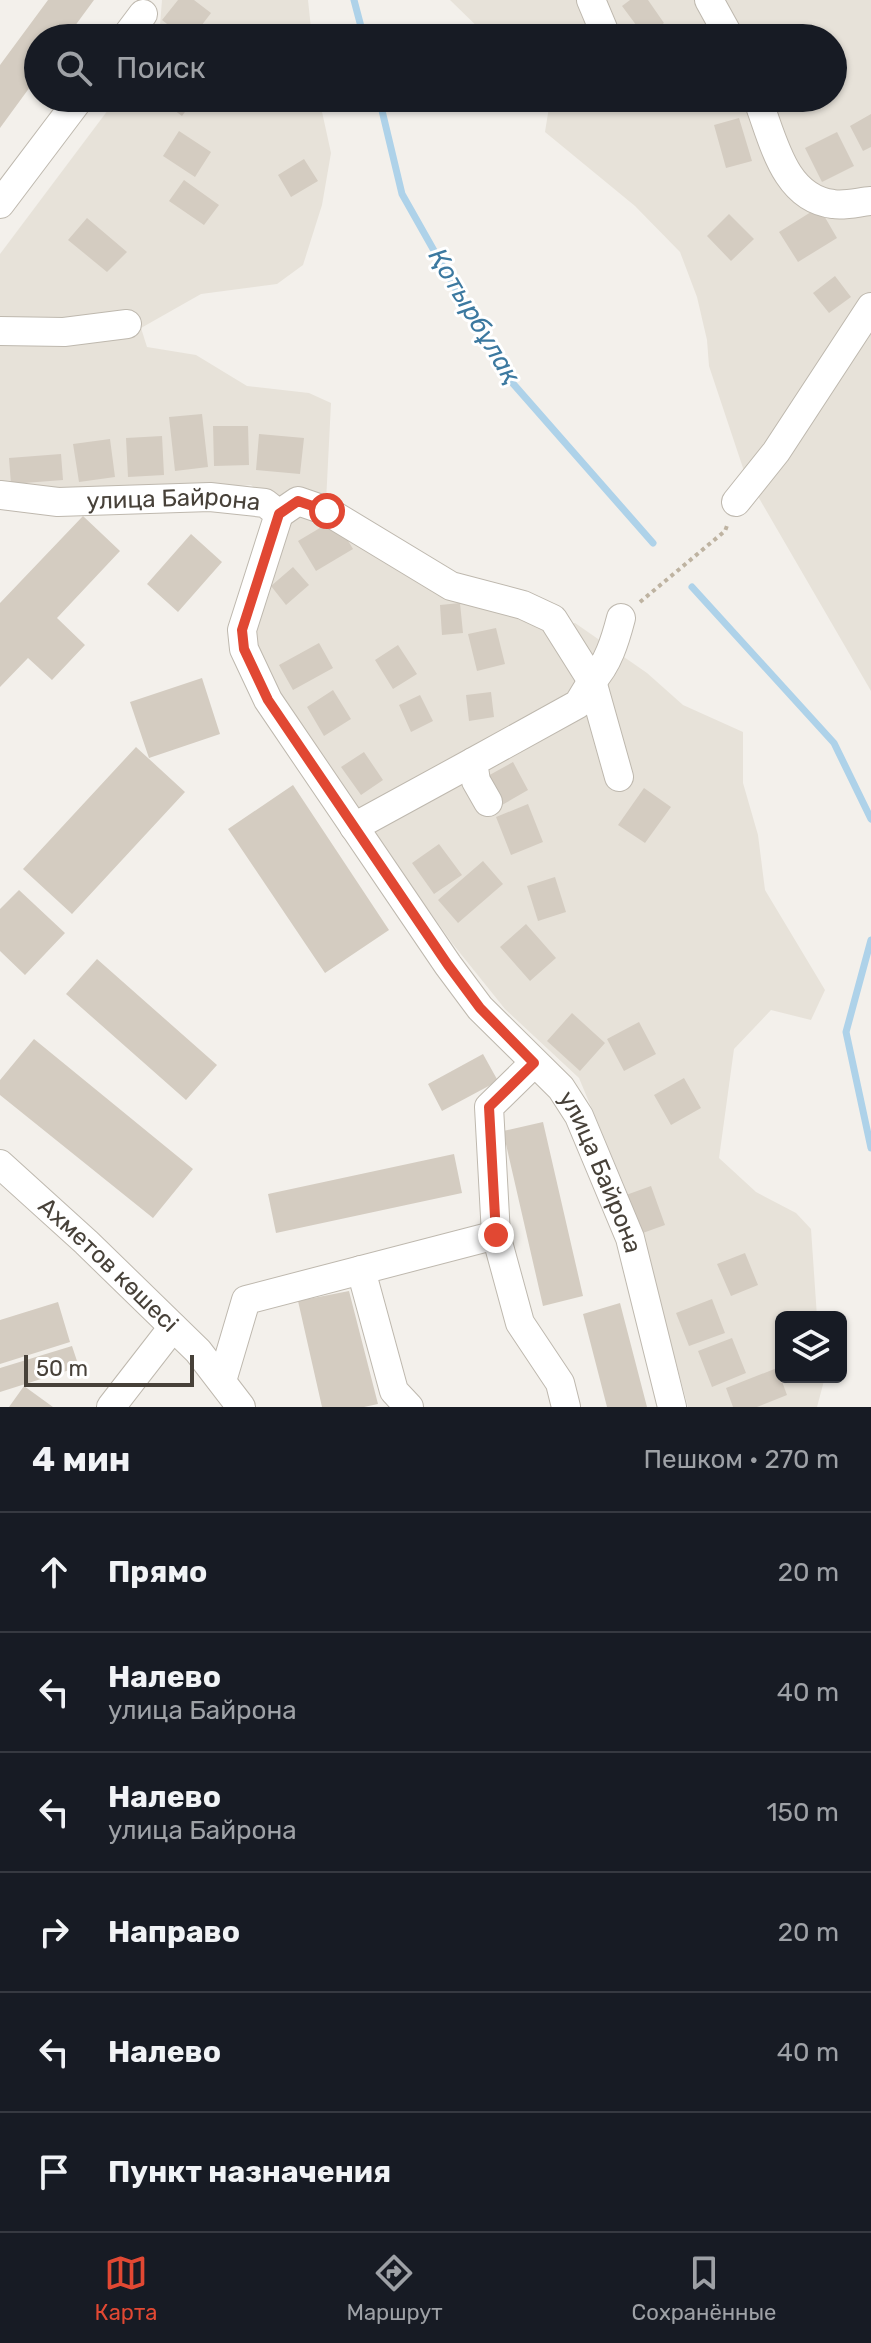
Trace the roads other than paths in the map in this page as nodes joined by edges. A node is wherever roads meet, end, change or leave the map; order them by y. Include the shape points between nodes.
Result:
1 (591, 0) edge
2 (709, 0) edge
3 (143, 14) dead end
4 (136, 24) edge
5 (601, 24) edge
6 (722, 24) edge
7 (69, 112) edge
8 (763, 112) edge
9 (871, 185) edge
10 (871, 201) edge
11 (0, 204) edge
12 (871, 307) edge
13 (127, 324) dead end
14 (0, 331) edge
15 (0, 495) edge
16 (736, 502) road end
17 (279, 514) junction
18 (621, 618) road end
19 (592, 681) junction
20 (473, 762) junction
21 (619, 777) dead end
22 (488, 802) dead end
23 (354, 827) junction
24 (534, 1063) junction
25 (0, 1164) edge
26 (496, 1235) junction
27 (361, 1270) junction
28 (173, 1327) junction
29 (222, 1381) junction
30 (559, 1405) edge
31 (111, 1407) edge
32 (241, 1407) edge
33 (409, 1407) edge
34 (672, 1407) edge

1 - 5 street
2 - 6 street
3 - 4 street
7 - 11 street
8 - 10 street via 789,179 809,197 834,205
9 - 10 street
12 - 16 street via 776,452
13 - 14 street via 64,332
15 - 17 street, улица Байрона via 58,502 210,497 265,503
17 - 19 street via 298,501 327,511 451,586 523,605 553,619
17 - 23 street, улица Байрона via 242,630 244,649 268,700
18 - 19 street via 614,643
19 - 20 street via 578,704
19 - 21 street
20 - 22 street
20 - 23 street
23 - 24 street, улица Байрона via 480,1008
24 - 26 street via 489,1107
24 - 34 street, улица Байрона via 561,1088 579,1116 630,1238
25 - 28 street, Ахметов көшесі
26 - 27 street
26 - 30 street via 520,1323 560,1383
27 - 29 street via 246,1300
27 - 33 street via 394,1391
28 - 29 street, Ахметов көшесі
28 - 31 street
29 - 32 street, Ахметов көшесі

